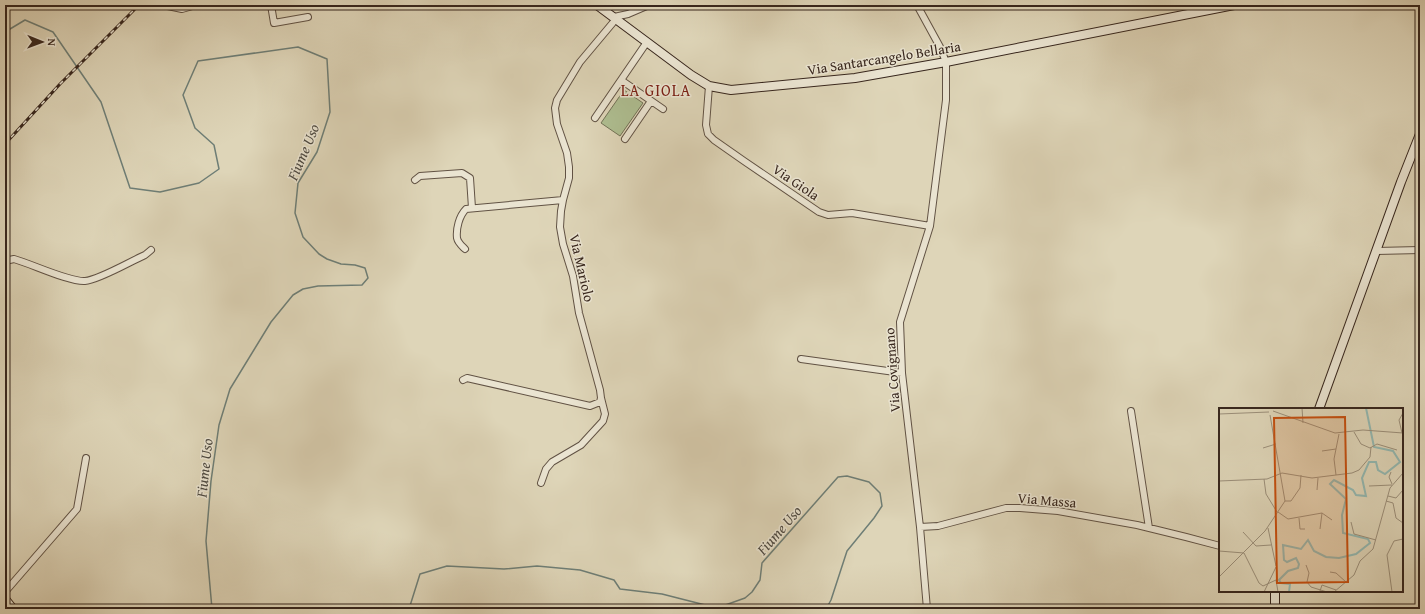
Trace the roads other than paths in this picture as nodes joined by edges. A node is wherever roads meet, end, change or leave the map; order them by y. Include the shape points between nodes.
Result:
1 (163, 5) edge
2 (196, 5) edge
3 (271, 5) edge
4 (597, 5) edge
5 (649, 5) edge
6 (917, 5) edge
7 (1234, 5) edge
8 (1196, 9) edge
9 (308, 17) dead end
10 (615, 18) junction
11 (647, 42) junction
12 (946, 62) junction
13 (621, 80) junction
14 (709, 86) junction
15 (651, 101) junction
16 (662, 109) dead end
17 (595, 118) dead end
18 (1420, 134) edge
19 (625, 139) dead end
20 (415, 180) dead end
21 (563, 200) junction
22 (472, 208) junction
23 (930, 226) junction
24 (466, 249) dead end
25 (151, 250) dead end
26 (1420, 250) edge
27 (1376, 251) junction
28 (5, 261) edge
29 (801, 359) dead end
30 (902, 373) junction
31 (463, 380) dead end
32 (601, 398) junction
33 (1319, 408) edge
34 (1131, 412) dead end
35 (86, 458) dead end
36 (541, 482) dead end
37 (920, 527) junction
38 (1149, 528) junction
39 (1219, 546) edge
40 (5, 592) edge
41 (1275, 592) edge
42 (5, 599) edge
43 (13, 609) edge
44 (927, 609) edge
45 (1275, 609) edge

1 - 2 street via 182,8
3 - 9 street via 274,23
4 - 10 street, Via Santarcangelo Bellaria
5 - 10 street
6 - 12 street
7 - 8 street, Via Santarcangelo Bellaria
8 - 12 street, Via Santarcangelo Bellaria
10 - 11 street, Via Santarcangelo Bellaria
10 - 21 street, Via Mariolo via 580,62 557,100 555,116 570,167
11 - 13 street
11 - 14 street, Via Santarcangelo Bellaria
12 - 14 street, Via Santarcangelo Bellaria via 840,80 731,90
12 - 23 street, Via Covignano via 946,100
13 - 15 street
13 - 17 street
14 - 23 street, Via Giola via 706,125 708,134 744,162 819,212 828,215 852,213
15 - 16 street
15 - 19 street
18 - 27 street
20 - 22 street via 420,176 462,173 470,178
21 - 22 street
21 - 32 street, Via Mariolo via 560,227 563,244 574,276 579,313
22 - 24 street via 462,213 459,222 457,239
23 - 30 street, Via Covignano via 900,322
25 - 28 street via 86,281 14,259
26 - 27 street
27 - 33 street
29 - 30 street
30 - 37 street, Via Covignano
31 - 32 street via 467,378 590,406 600,402
32 - 36 street, Via Mariolo via 605,414 603,421 581,445 552,462
34 - 38 street
35 - 40 street via 77,510
37 - 38 street, Via Massa via 938,526 1006,508 1020,508 1058,511
37 - 44 street, Via Covignano
38 - 39 street, Via Massa
41 - 45 street
42 - 43 street

